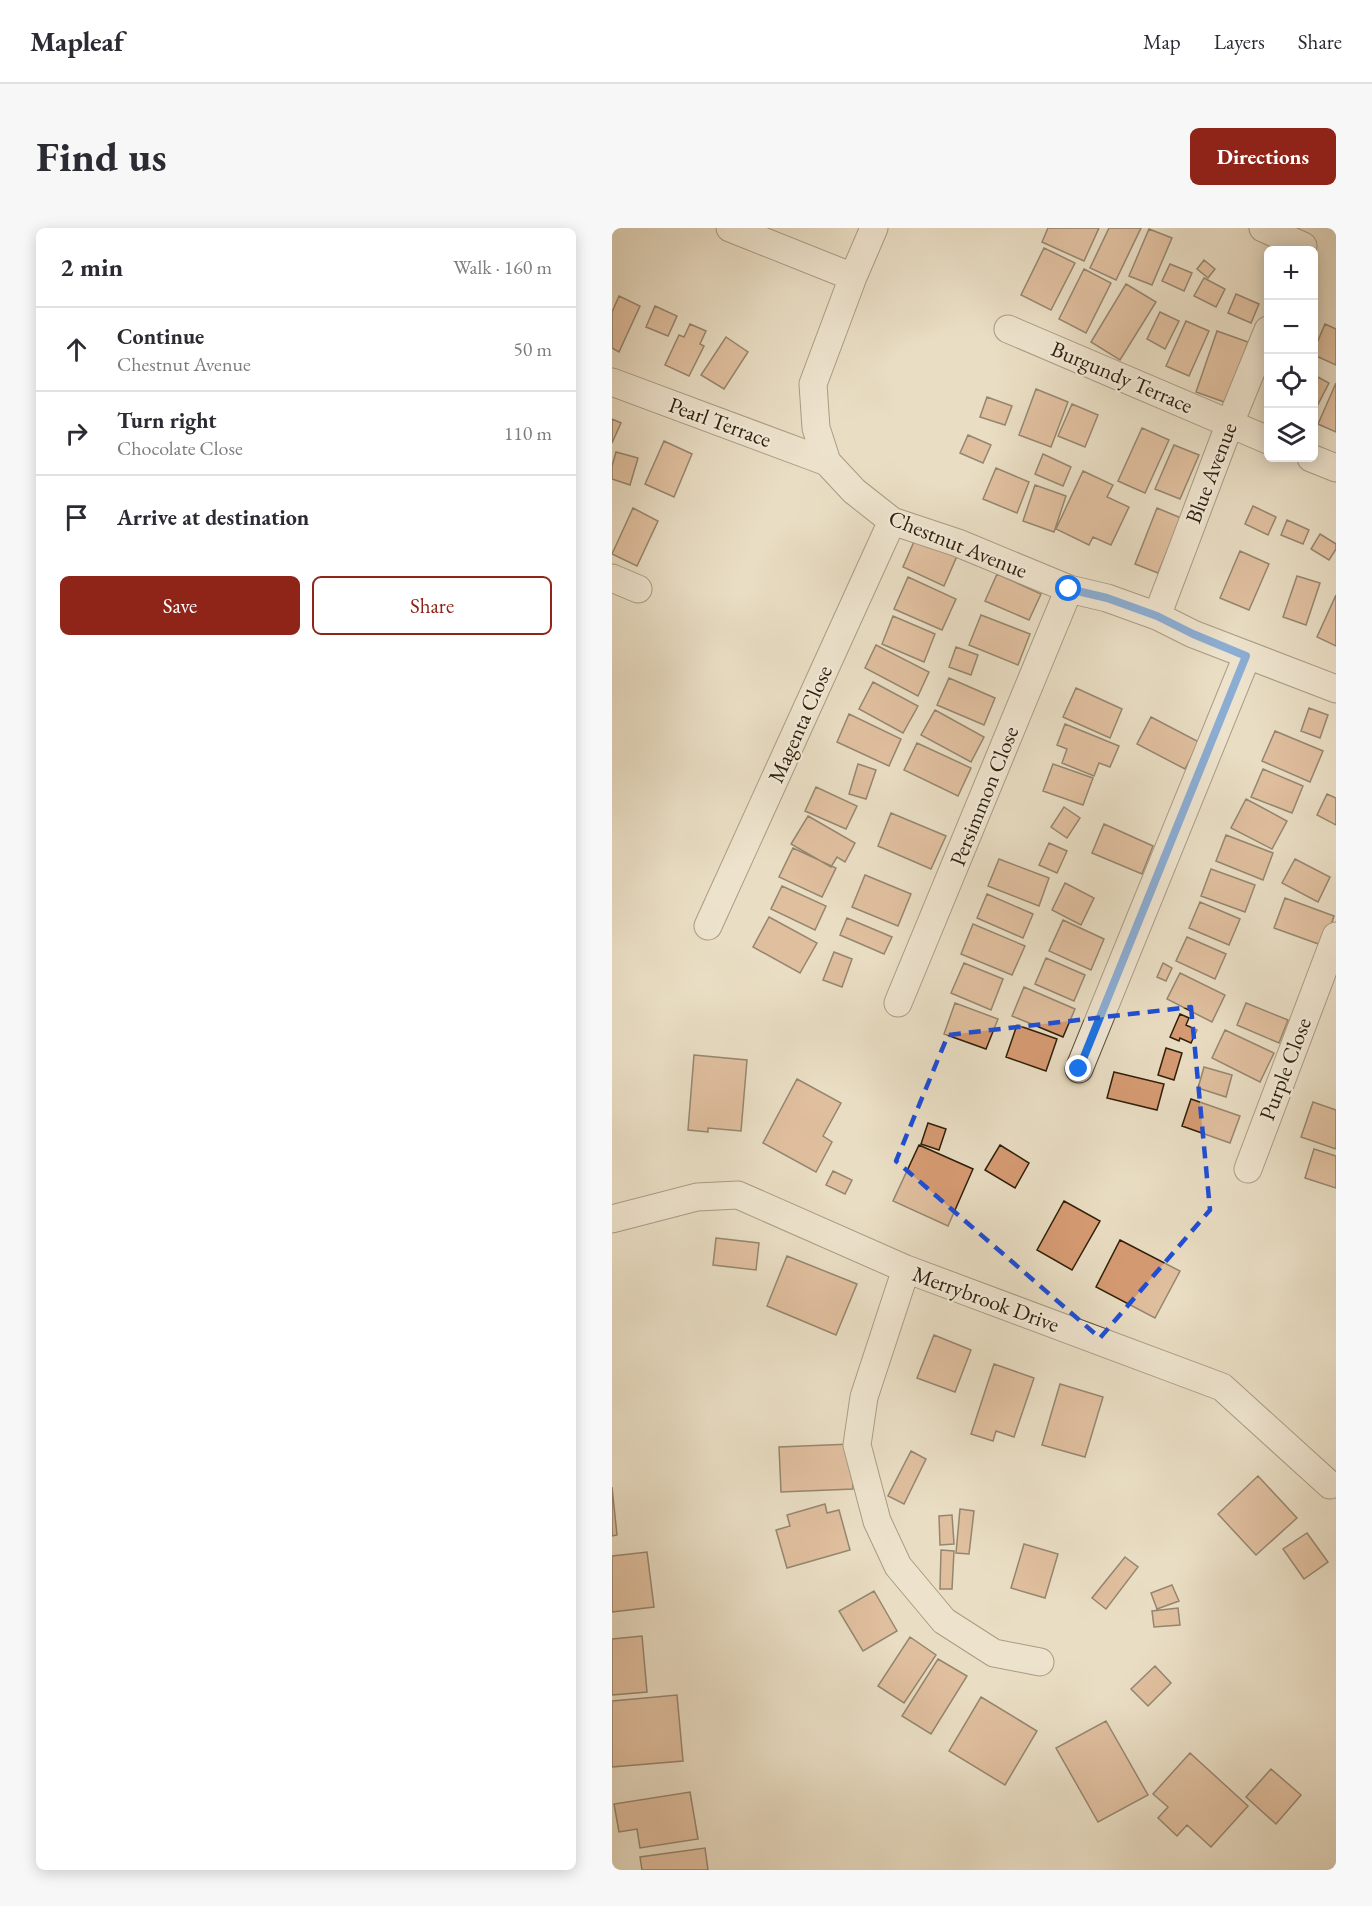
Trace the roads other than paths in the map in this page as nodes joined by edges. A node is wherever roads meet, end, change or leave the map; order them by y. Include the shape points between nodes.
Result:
1 (730, 228) edge
2 (874, 228) edge
3 (1263, 228) edge
4 (1306, 241) edge
5 (853, 276) junction
6 (1008, 329) dead end
7 (1264, 342) edge
8 (612, 382) edge
9 (1230, 423) junction
10 (1264, 438) edge
11 (1318, 461) edge
12 (827, 462) junction
13 (1336, 468) edge
14 (892, 521) junction
15 (612, 578) edge
16 (638, 589) dead end
17 (1069, 589) junction
18 (1157, 616) junction
19 (1246, 656) junction
20 (1336, 689) edge
21 (708, 927) dead end
22 (1336, 936) edge
23 (898, 1003) dead end
24 (1079, 1069) dead end
25 (1248, 1169) dead end
26 (612, 1219) edge
27 (906, 1269) junction
28 (1330, 1485) dead end
29 (1040, 1662) dead end

1 - 5 street
2 - 5 street, Chestnut Avenue
3 - 4 street
5 - 12 street, Chestnut Avenue via 813,384 816,428
6 - 9 street, Burgundy Terrace
7 - 9 street, Blue Avenue
8 - 12 street, Pearl Terrace
9 - 10 street, Burgundy Terrace
9 - 18 street, Blue Avenue
11 - 13 street
12 - 14 street, Chestnut Avenue
14 - 17 street, Chestnut Avenue via 958,543
14 - 21 street, Magenta Close
15 - 16 street
17 - 18 street, Chestnut Avenue
17 - 23 street, Persimmon Close
18 - 19 street, Chestnut Avenue
19 - 20 street, Chestnut Avenue
19 - 24 street
22 - 25 street, Purple Close
26 - 27 street, Merrybrook Drive via 697,1197 738,1195
27 - 28 street, Merrybrook Drive via 1222,1387
27 - 29 street via 864,1397 857,1445 877,1521 898,1566 944,1621 994,1653

